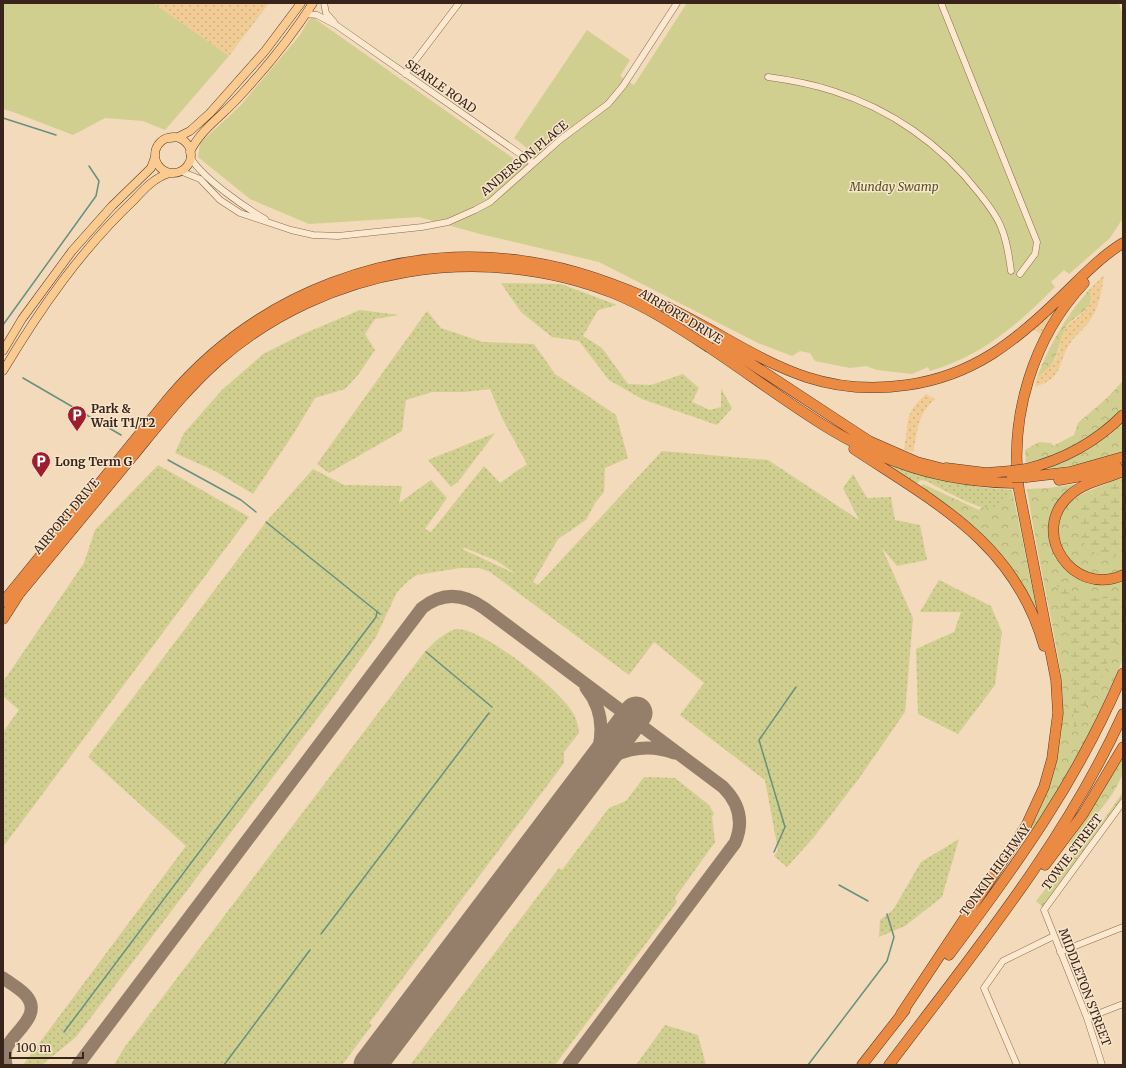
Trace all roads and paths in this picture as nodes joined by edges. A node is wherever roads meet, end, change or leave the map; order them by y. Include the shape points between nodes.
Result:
1 (301, 3) edge
2 (313, 3) edge
3 (324, 3) edge
4 (459, 3) edge
5 (677, 3) edge
6 (941, 3) edge
7 (306, 14) junction
8 (336, 25) junction
9 (405, 74) junction
10 (768, 77) dead end
11 (170, 138) junction
12 (190, 154) junction
13 (155, 157) junction
14 (533, 163) junction
15 (180, 171) junction
16 (170, 173) junction
17 (281, 227) junction
18 (1123, 244) edge
19 (1123, 249) edge
20 (1011, 271) dead end
21 (1020, 274) dead end
22 (617, 286) junction
23 (3, 350) edge
24 (3, 371) edge
25 (796, 406) junction
26 (1123, 415) edge
27 (1123, 457) edge
28 (1123, 465) edge
29 (1123, 471) edge
30 (1027, 476) junction
31 (1012, 477) junction
32 (1123, 575) edge
33 (3, 602) edge
34 (3, 619) edge
35 (1123, 673) edge
36 (1058, 713) junction
37 (1123, 714) edge
38 (1123, 725) edge
39 (1123, 747) edge
40 (1094, 775) junction
41 (1123, 802) edge
42 (1012, 902) junction
43 (1045, 917) joint
44 (1123, 927) edge
45 (1054, 936) junction
46 (1060, 952) junction
47 (1123, 1004) edge
48 (902, 1014) junction
49 (1087, 1018) junction
50 (862, 1065) edge
51 (889, 1065) edge
52 (1017, 1065) edge
53 (1102, 1065) edge

1 - 11 main road via 265,51 210,113 190,131
2 - 7 main road
3 - 8 street, SEARLE ROAD via 326,13
4 - 9 street
5 - 14 street, ANDERSON PLACE via 615,96
6 - 21 street via 1037,242 1035,254
7 - 8 street, SEARLE ROAD via 317,15
7 - 12 main road via 239,98 196,140
8 - 9 street, SEARLE ROAD
9 - 14 street, SEARLE ROAD
10 - 20 street via 808,84 850,97 889,115 929,142 960,171 997,219 1006,240
11 - 12 main road via 181,140 188,147
11 - 13 main road via 157,147
12 - 15 main road via 188,165
12 - 17 street, ANDERSON PLACE via 199,169 238,201
13 - 16 main road via 160,167
13 - 23 main road via 151,168 112,206 72,251 22,318
14 - 17 street, ANDERSON PLACE via 490,202 448,222 338,236 313,235
15 - 16 main road
15 - 17 street, ANDERSON PLACE via 200,179 232,209
16 - 24 main road via 152,182 119,213 79,259 32,323
18 - 22 highway via 1089,271 1026,331 998,351 952,374 892,387 841,385 789,372 679,313
19 - 36 highway via 1083,284 1056,319 1036,359 1023,399 1018,435 1018,479 1054,664
22 - 31 highway via 682,320 869,441 901,456 961,473
22 - 33 highway, AIRPORT DRIVE via 575,272 531,262 487,257 448,258 400,263 370,270 326,284 286,303 233,336 187,378
25 - 31 highway, AIRPORT DRIVE via 847,439 894,462 962,479
25 - 34 highway, AIRPORT DRIVE via 665,319 614,294 577,282 539,272 480,266 425,269 373,279 325,295 280,317 250,336 209,369 166,415 16,598
25 - 36 highway via 828,432 960,520 998,557 1016,582 1036,619 1047,657
26 - 30 highway via 1101,434 1077,449 1040,465
27 - 30 highway via 1070,472
28 - 30 highway, AIRPORT DRIVE via 1087,476
29 - 32 highway via 1071,494 1058,511 1054,529 1057,549 1076,572 1098,579 1112,579
30 - 31 highway, AIRPORT DRIVE
30 - 31 highway, bridge
35 - 48 highway, TONKIN HIGHWAY via 1088,748 1034,838 937,971
36 - 48 highway via 1048,773 1033,813
37 - 40 highway
38 - 40 highway
39 - 42 highway via 1073,829 1041,871
40 - 42 highway via 1062,829
41 - 43 street, TOWIE STREET via 1044,908
42 - 51 highway
43 - 45 street, MIDDLETON STREET
44 - 46 street
45 - 46 street, MIDDLETON STREET
45 - 52 street via 1003,961 984,988
46 - 49 street, MIDDLETON STREET
47 - 49 street
48 - 50 highway, TONKIN HIGHWAY
49 - 53 street, MIDDLETON STREET

